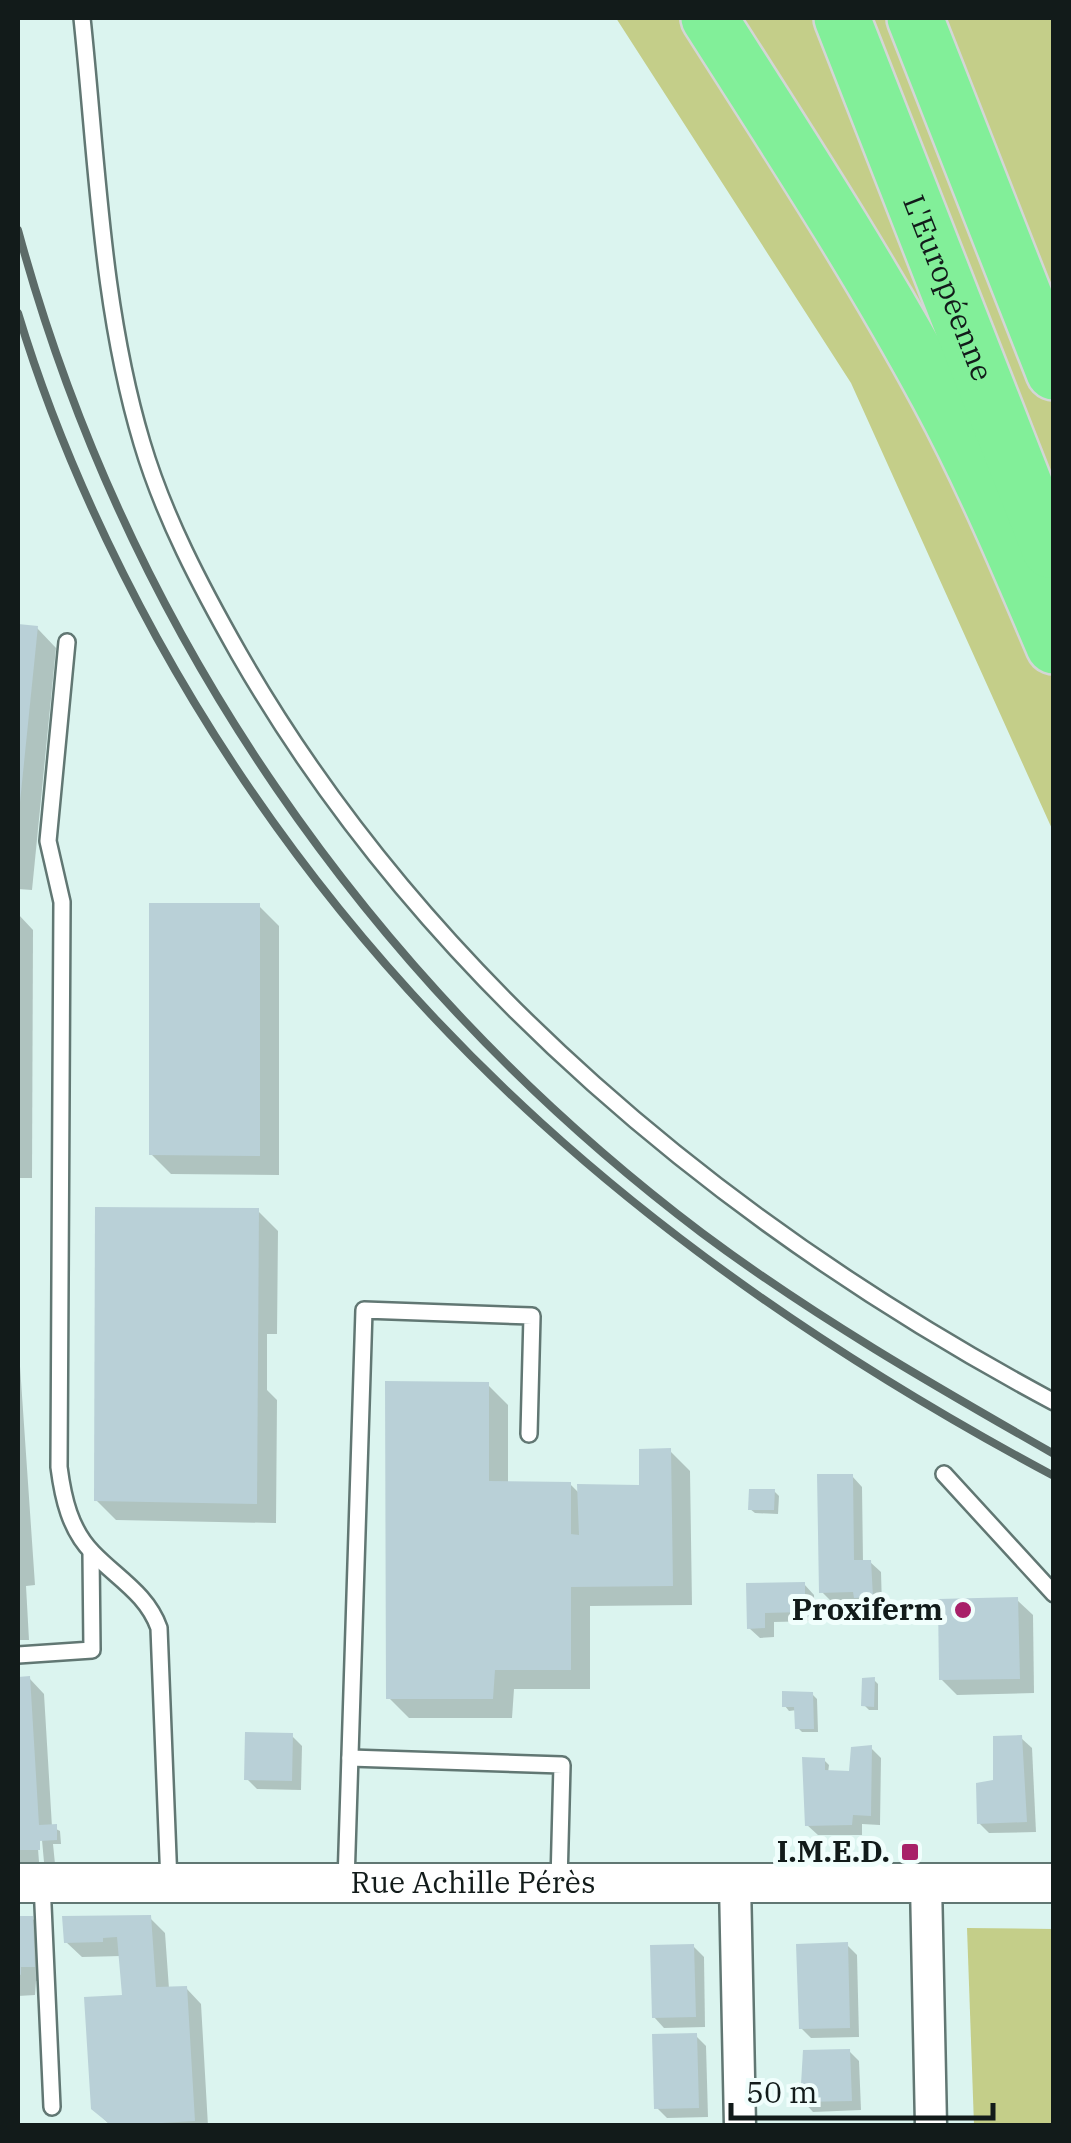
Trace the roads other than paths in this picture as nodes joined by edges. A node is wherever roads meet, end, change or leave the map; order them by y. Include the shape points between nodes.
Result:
1 (82, 18) edge
2 (709, 18) edge
3 (842, 18) edge
4 (915, 18) edge
5 (1054, 372) edge
6 (1054, 559) edge
7 (66, 642) dead end
8 (1054, 646) edge
9 (1054, 1402) edge
10 (528, 1434) dead end
11 (944, 1474) dead end
12 (91, 1552) junction
13 (1054, 1594) edge
14 (18, 1654) edge
15 (350, 1758) junction
16 (346, 1882) junction
17 (559, 1882) junction
18 (30, 1883) edge
19 (168, 1883) junction
20 (735, 1883) junction
21 (926, 1883) junction
22 (1054, 1883) edge
23 (52, 2107) dead end
24 (740, 2126) edge
25 (932, 2126) edge

1 - 9 lane via 111,302 142,444 171,523 212,604 311,768 460,952 613,1100 842,1278
2 - 8 highway via 940,398
3 - 6 highway, L'Européenne
4 - 5 highway
7 - 12 lane via 48,841 62,902 59,1467 72,1522
10 - 15 lane via 532,1316 364,1310
11 - 13 lane
12 - 14 lane via 92,1650
12 - 19 lane via 146,1603 159,1628
15 - 16 lane
15 - 17 lane via 562,1765
16 - 17 street, Rue Achille Pérès
16 - 19 street, Rue Achille Pérès
17 - 20 street, Rue Achille Pérès
18 - 19 street, Rue Achille Pérès
18 - 23 lane
20 - 21 street, Rue Achille Pérès
20 - 24 street
21 - 22 street, Rue Achille Pérès
21 - 25 street

